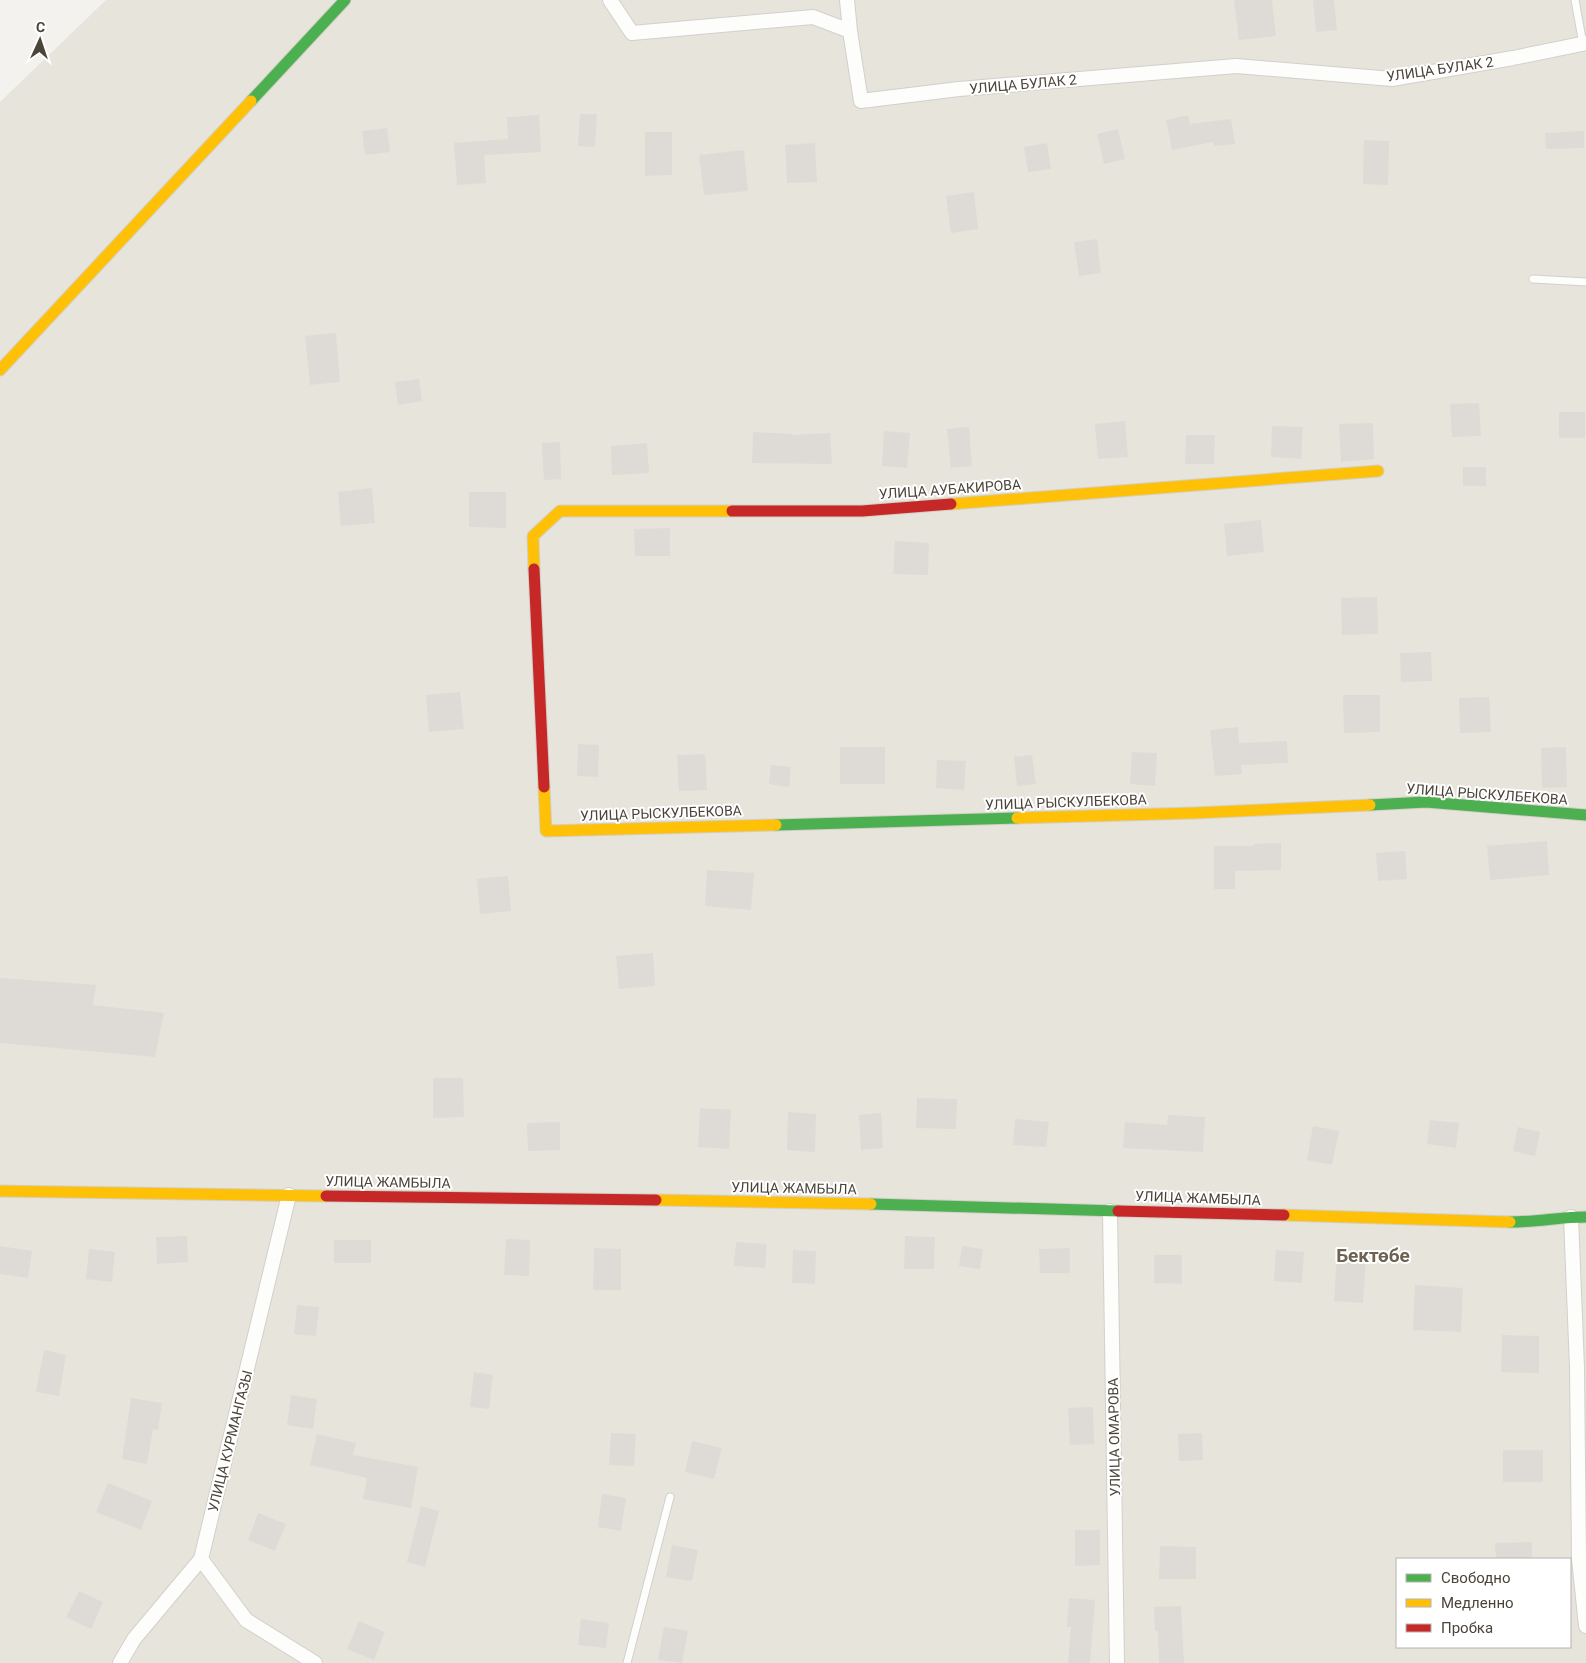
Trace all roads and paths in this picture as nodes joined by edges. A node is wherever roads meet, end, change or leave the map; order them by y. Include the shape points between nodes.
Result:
1 (346, 0) edge
2 (610, 0) edge
3 (847, 0) edge
4 (1575, 0) edge
5 (850, 31) junction
6 (1585, 44) edge
7 (1533, 279) dead end
8 (1586, 282) edge
9 (0, 370) edge
10 (1378, 471) dead end
11 (1586, 815) edge
12 (546, 831) joint
13 (0, 1191) edge
14 (289, 1195) junction
15 (1110, 1210) junction
16 (1570, 1217) junction
17 (1586, 1217) edge
18 (670, 1497) dead end
19 (202, 1560) junction
20 (1586, 1626) edge
21 (120, 1663) edge
22 (315, 1663) edge
23 (627, 1663) edge
24 (1118, 1663) edge

1 - 9 street
2 - 5 street via 632,33 814,18
3 - 5 street
4 - 6 lane
5 - 6 street, УЛИЦА БУЛАК 2 via 861,101 960,89 1236,66 1392,78
7 - 8 lane
10 - 12 street, УЛИЦА АУБАКИРОВА via 862,511 560,512 533,536
11 - 12 street, УЛИЦА РЫСКУЛБЕКОВА via 1426,802 1194,813
13 - 14 street, УЛИЦА ЖАМБЫЛА
14 - 15 street, УЛИЦА ЖАМБЫЛА
14 - 19 street, УЛИЦА КУРМАНГАЗЫ
15 - 16 street, УЛИЦА ЖАМБЫЛА via 1528,1222
15 - 24 street, УЛИЦА ОМАРОВА
16 - 17 street, УЛИЦА ЖАМБЫЛА
16 - 20 street via 1577,1368 1579,1559
18 - 23 lane
19 - 21 street, УЛИЦА КУРМАНГАЗЫ via 134,1640
19 - 22 street via 246,1620

